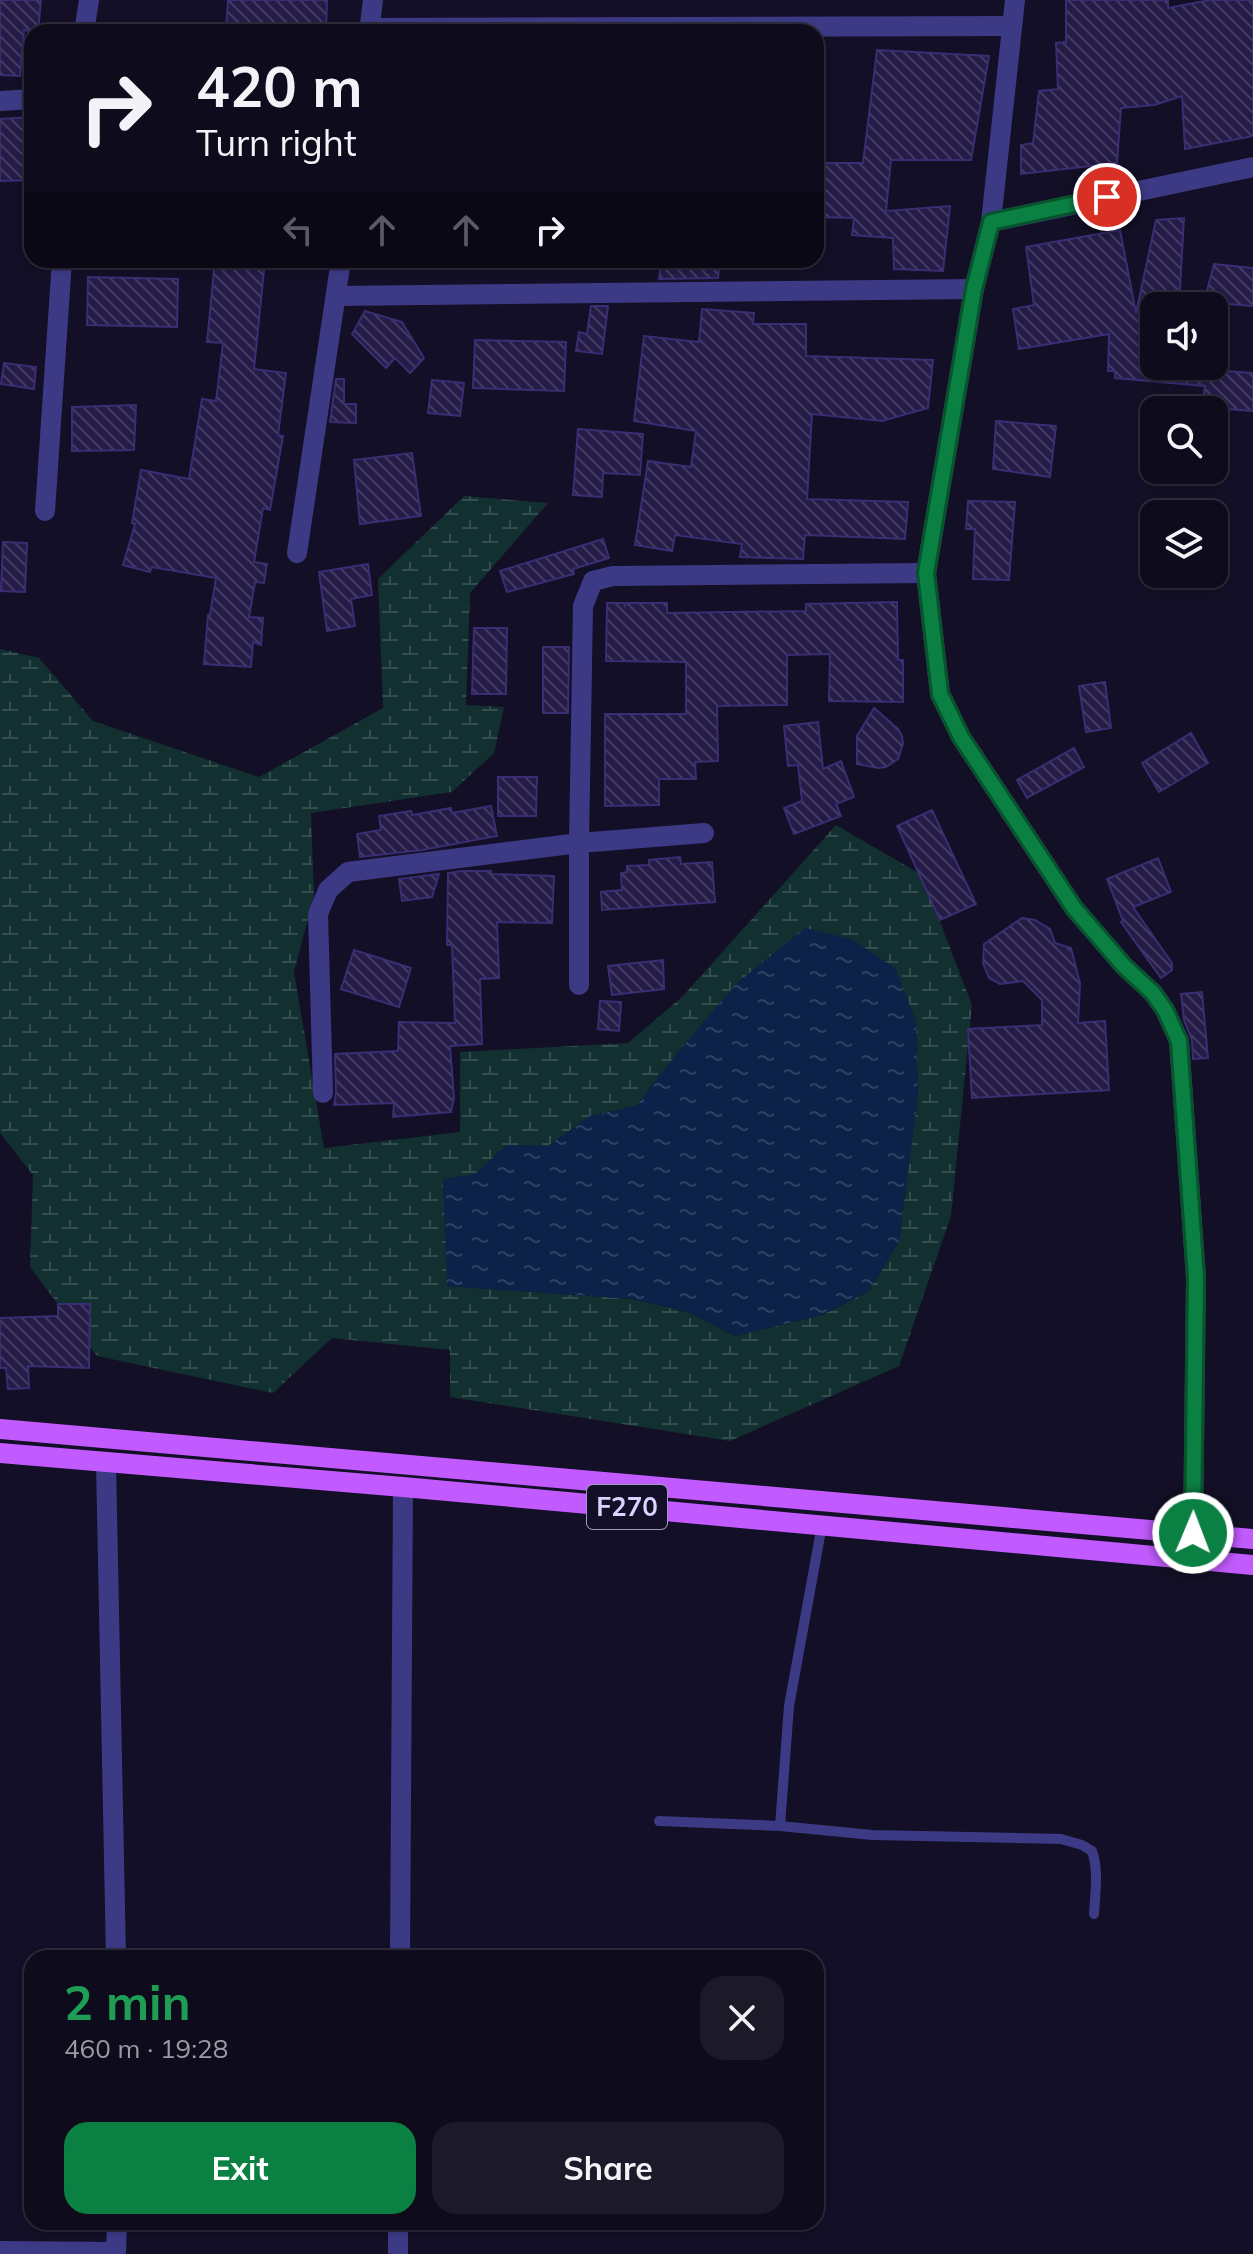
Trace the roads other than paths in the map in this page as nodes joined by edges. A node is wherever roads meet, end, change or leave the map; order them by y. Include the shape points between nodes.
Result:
1 (89, 0) edge
2 (373, 0) edge
3 (1015, 0) edge
4 (85, 24) edge
5 (370, 24) edge
6 (1011, 26) junction
7 (824, 27) edge
8 (24, 100) edge
9 (0, 101) edge
10 (1253, 167) edge
11 (991, 222) junction
12 (61, 268) edge
13 (340, 268) edge
14 (974, 289) junction
15 (336, 296) junction
16 (45, 511) dead end
17 (297, 553) dead end
18 (926, 573) junction
19 (704, 833) dead end
20 (579, 843) junction
21 (579, 985) dead end
22 (323, 1093) dead end
23 (0, 1429) edge
24 (0, 1453) edge
25 (106, 1462) junction
26 (403, 1487) junction
27 (822, 1525) junction
28 (1193, 1533) junction
29 (1253, 1539) edge
30 (1253, 1565) edge
31 (659, 1821) dead end
32 (780, 1826) junction
33 (1094, 1914) dead end
34 (116, 1950) edge
35 (400, 1950) edge
36 (117, 2230) edge
37 (398, 2230) edge
38 (0, 2251) edge
39 (116, 2253) edge
40 (398, 2254) edge

1 - 4 street
2 - 5 street
3 - 6 street
6 - 7 street
6 - 11 street
8 - 9 street
10 - 11 street
11 - 14 street
12 - 16 street
13 - 15 street
14 - 15 street
14 - 18 street
15 - 17 street
18 - 20 street via 613,576 593,581 583,606
18 - 28 street via 940,694 961,737 1074,908 1153,993 1179,1041 1196,1278
19 - 20 street
20 - 21 street
20 - 22 street via 348,872 328,890 318,914
23 - 28 main road, F270
24 - 25 main road, F270
25 - 26 main road, F270
25 - 34 street
26 - 27 main road, F270
26 - 35 street
27 - 30 main road, F270
27 - 32 lane via 789,1706
28 - 29 main road, F270
31 - 32 lane
32 - 33 lane via 872,1835 1075,1842 1092,1851 1094,1858
36 - 39 street
37 - 40 street
38 - 39 street

